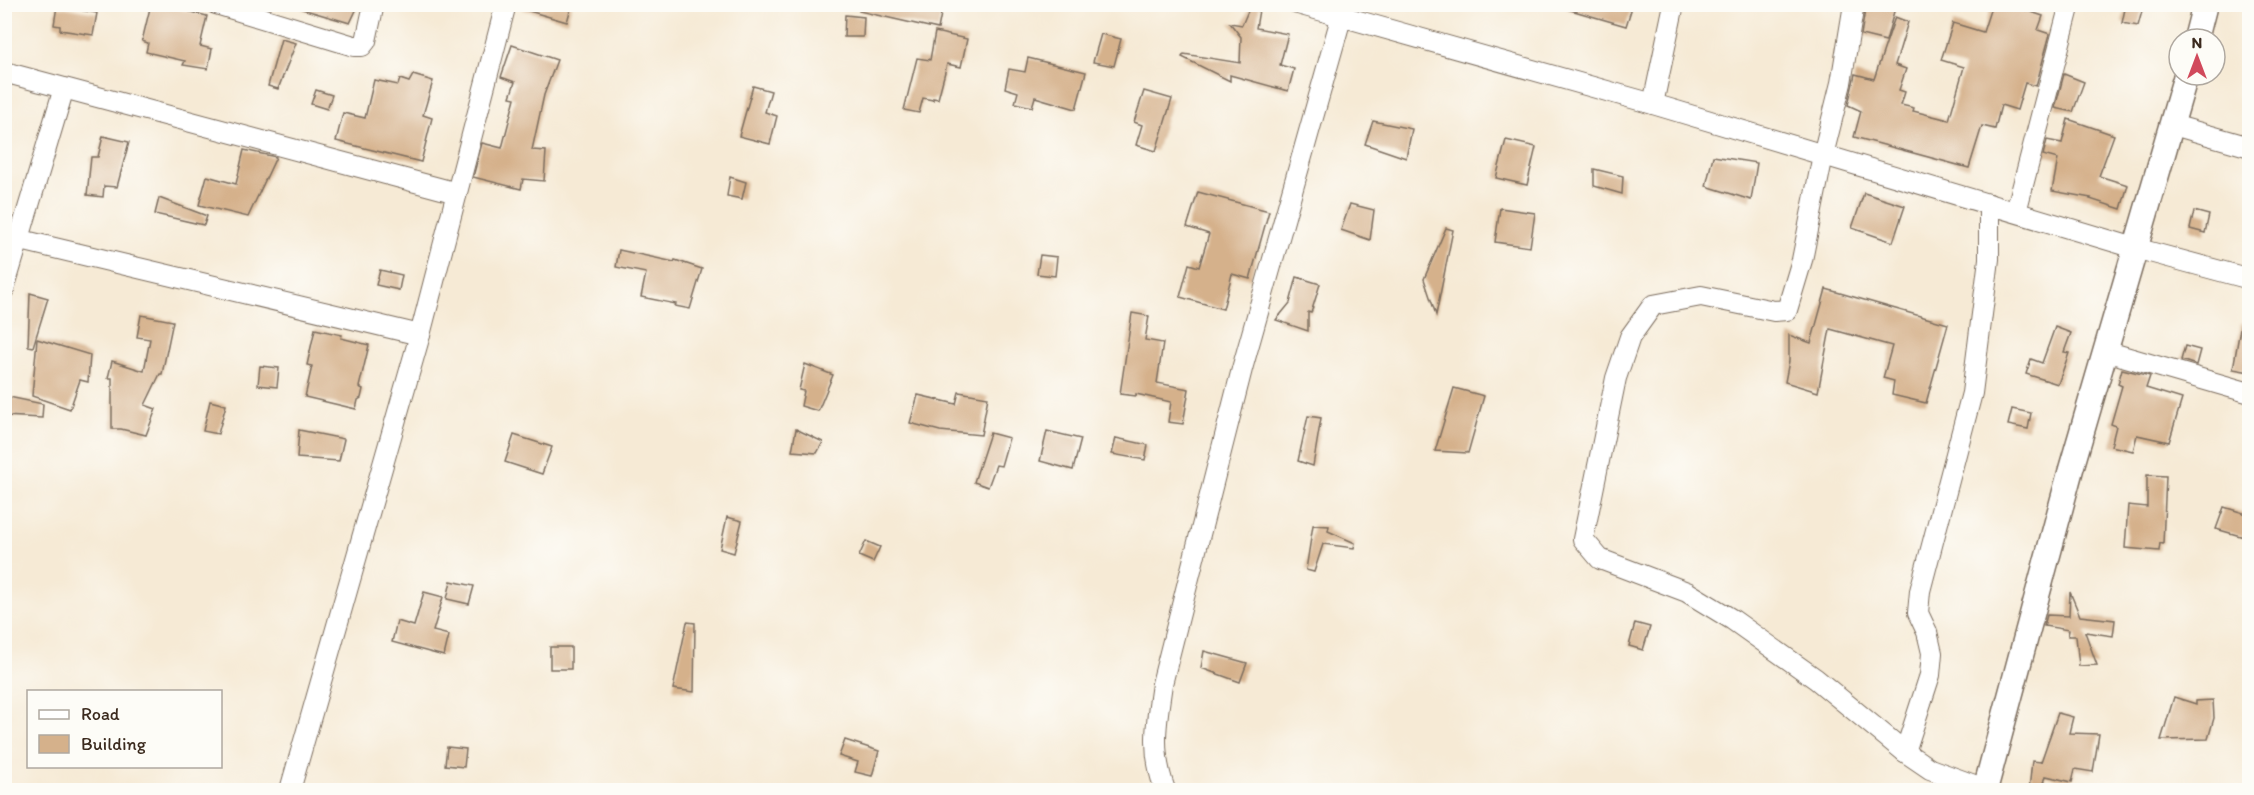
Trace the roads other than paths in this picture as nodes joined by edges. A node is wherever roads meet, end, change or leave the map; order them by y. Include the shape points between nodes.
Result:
1 (216, 4) edge
2 (374, 4) edge
3 (507, 4) edge
4 (1298, 4) edge
5 (1674, 4) edge
6 (1854, 4) edge
7 (2205, 4) edge
8 (2064, 6) edge
9 (1343, 11) edge
10 (2199, 27) edge
11 (4, 72) edge
12 (2183, 87) edge
13 (64, 88) junction
14 (1653, 104) junction
15 (2173, 125) junction
16 (2250, 147) edge
17 (1823, 154) junction
18 (457, 193) junction
19 (1989, 204) junction
20 (2016, 212) junction
21 (11, 238) edge
22 (2135, 248) junction
23 (2250, 279) edge
24 (4, 289) edge
25 (420, 335) junction
26 (2105, 351) junction
27 (2250, 393) edge
28 (1905, 752) junction
29 (290, 790) edge
30 (1165, 790) edge
31 (1985, 790) edge

1 - 2 street via 362,46
3 - 18 street
4 - 9 street
5 - 14 street
6 - 17 street via 1841,83
7 - 10 street
8 - 20 street
9 - 14 street
9 - 30 street via 1242,369 1162,684 1155,732 1157,769
11 - 13 street
12 - 15 street
13 - 18 street
13 - 21 street
14 - 17 street
15 - 16 street
15 - 22 street
17 - 19 street
17 - 28 street via 1802,260 1787,310 1774,311 1701,296 1653,305 1630,337 1616,378 1584,539 1600,559 1687,592 1733,620 1816,679
18 - 25 street
19 - 20 street
19 - 28 street via 1989,259 1972,393 1920,591 1918,614 1932,652 1930,675
20 - 22 street
21 - 24 street
21 - 25 street
22 - 23 street
22 - 26 street
25 - 29 street
26 - 27 street
26 - 31 street
28 - 31 street via 1930,770

